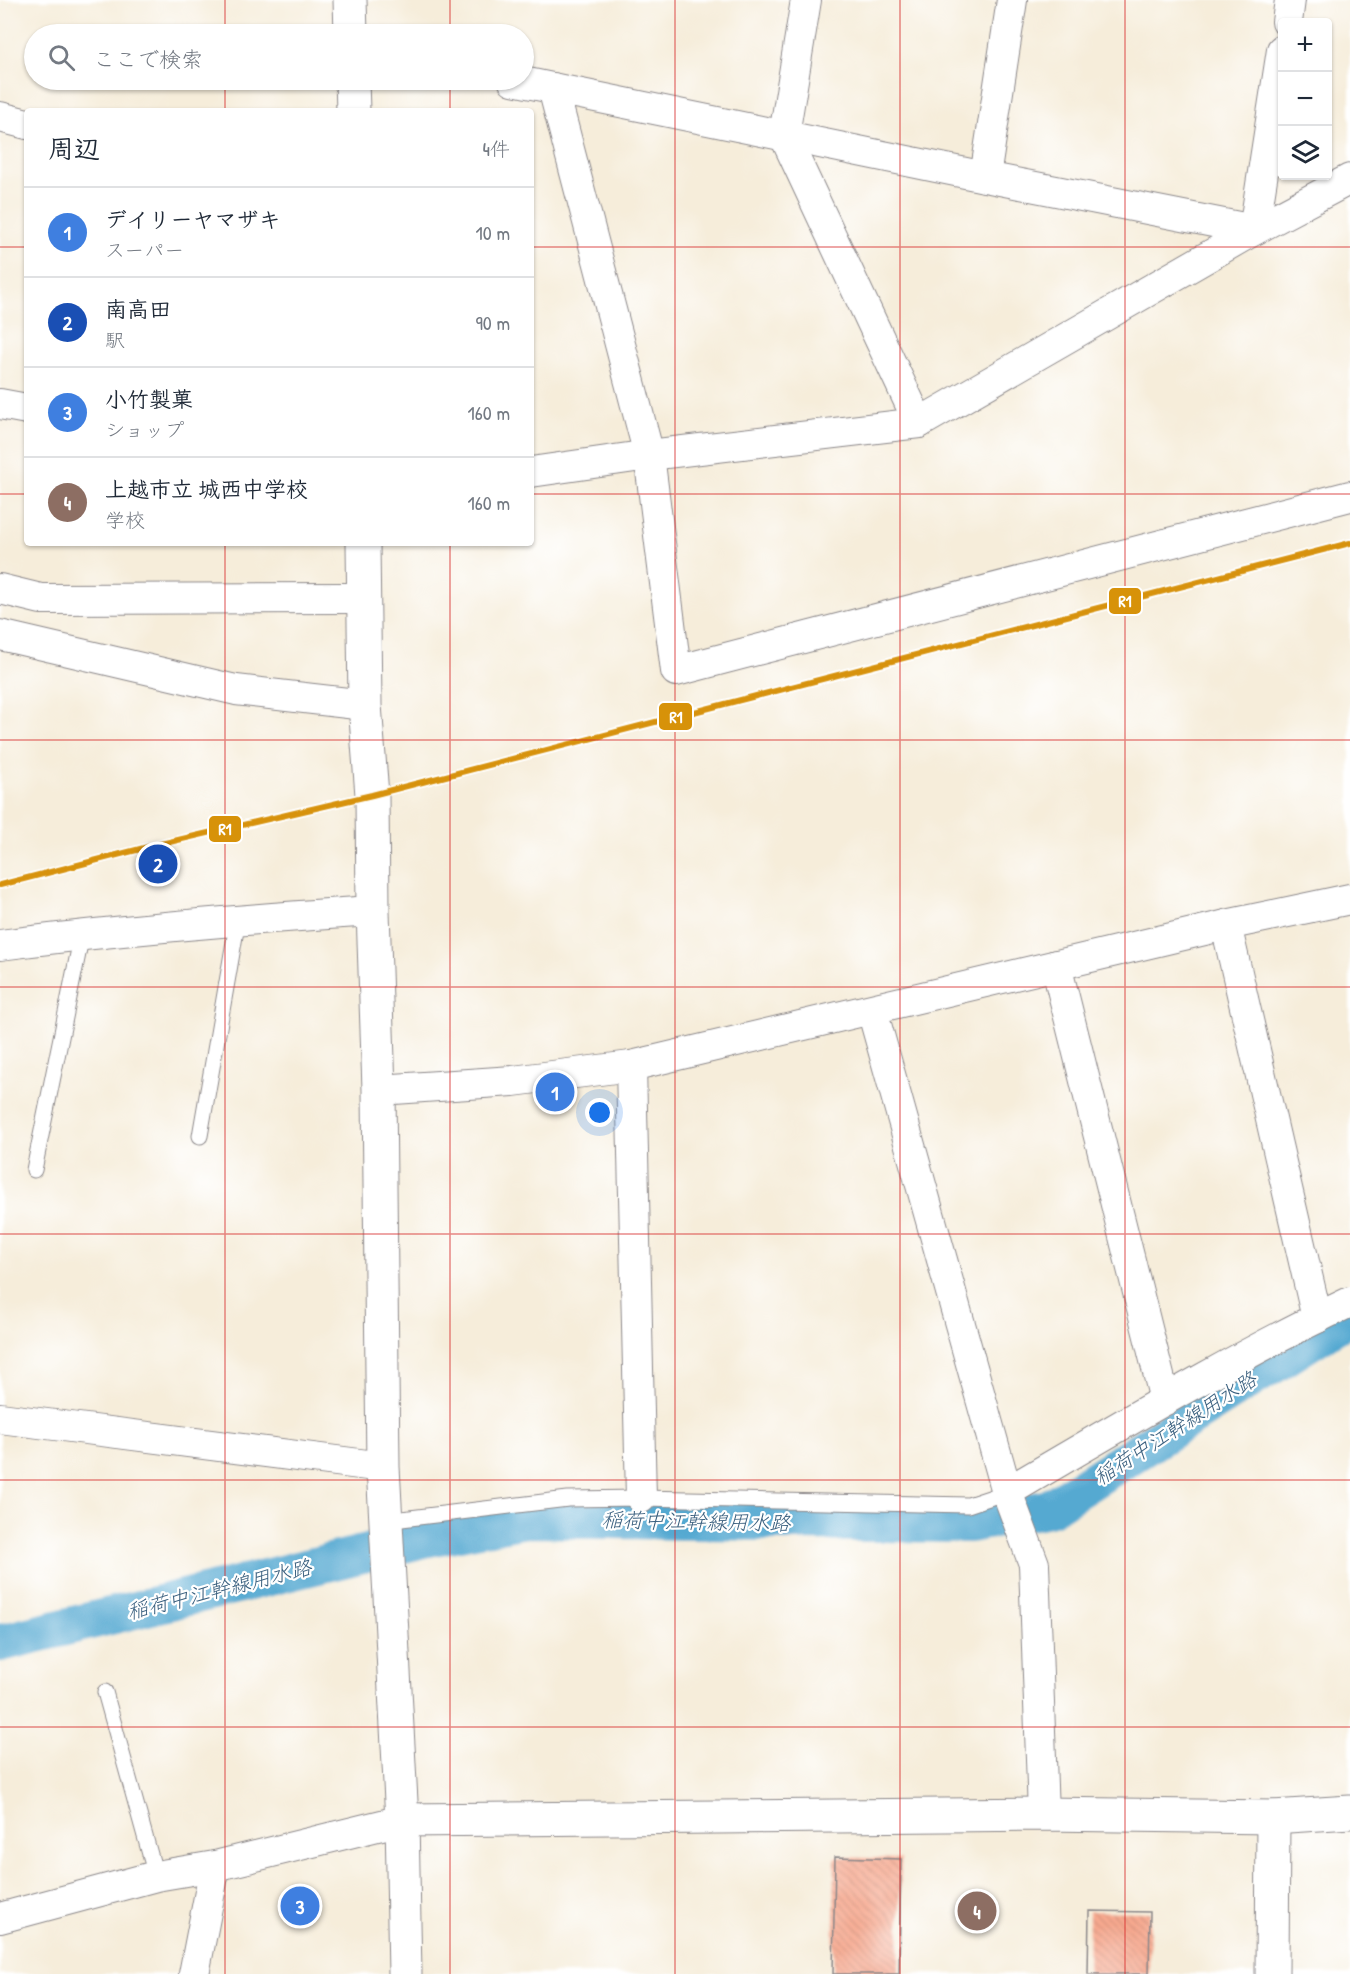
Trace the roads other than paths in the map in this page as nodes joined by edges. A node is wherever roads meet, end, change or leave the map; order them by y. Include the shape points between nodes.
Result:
1 (350, 0) edge
2 (806, 0) edge
3 (1012, 0) edge
4 (1290, 0) edge
5 (1288, 18) edge
6 (351, 24) edge
7 (1279, 72) edge
8 (534, 84) edge
9 (553, 88) junction
10 (352, 90) edge
11 (353, 108) edge
12 (0, 117) edge
13 (24, 122) edge
14 (784, 135) junction
15 (985, 177) junction
16 (1350, 179) edge
17 (1254, 230) junction
18 (0, 404) edge
19 (24, 408) edge
20 (919, 423) junction
21 (649, 455) junction
22 (534, 472) edge
23 (1350, 496) edge
24 (363, 546) edge
25 (0, 589) edge
26 (363, 598) junction
27 (0, 635) edge
28 (365, 705) junction
29 (1350, 899) edge
30 (373, 910) junction
31 (238, 920) junction
32 (1227, 925) junction
33 (82, 934) junction
34 (0, 945) edge
35 (1056, 964) junction
36 (872, 1010) junction
37 (631, 1066) junction
38 (379, 1090) junction
39 (200, 1136) dead end
40 (34, 1170) dead end
41 (1350, 1302) edge
42 (1317, 1318) junction
43 (1165, 1400) junction
44 (0, 1418) edge
45 (383, 1467) junction
46 (1007, 1492) junction
47 (641, 1498) junction
48 (385, 1521) junction
49 (105, 1692) dead end
50 (1350, 1812) edge
51 (1043, 1814) junction
52 (1273, 1817) junction
53 (402, 1820) junction
54 (215, 1866) junction
55 (156, 1876) junction
56 (1, 1925) edge
57 (194, 1974) edge
58 (405, 1974) edge
59 (1272, 1974) edge

1 - 6 street
2 - 14 street
3 - 15 street
4 - 5 street
7 - 17 street
8 - 9 street
9 - 14 street
9 - 21 street
10 - 11 street
12 - 13 street
14 - 15 street
14 - 20 street
15 - 17 street
16 - 17 street
17 - 20 street
18 - 19 street
20 - 21 street
21 - 22 street
21 - 23 street via 676,671
24 - 26 street
25 - 26 street via 41,599
26 - 28 street
27 - 28 street via 236,690
28 - 30 street via 372,795
29 - 32 street
30 - 31 street
30 - 38 street
31 - 33 street
31 - 39 lane
32 - 35 street
32 - 42 street
33 - 34 street
33 - 40 lane
35 - 36 street
35 - 43 street
36 - 37 street
36 - 46 street
37 - 38 street via 513,1081
37 - 47 street
38 - 45 street
41 - 42 street
42 - 43 street
43 - 46 street
44 - 45 street
45 - 48 street
46 - 47 lane via 968,1504
46 - 51 street via 1034,1564
47 - 48 lane via 568,1499
48 - 53 street
49 - 55 lane
50 - 52 street
51 - 52 street
51 - 53 street
52 - 59 street
53 - 54 street
53 - 58 street
54 - 55 street
54 - 57 street
55 - 56 street

